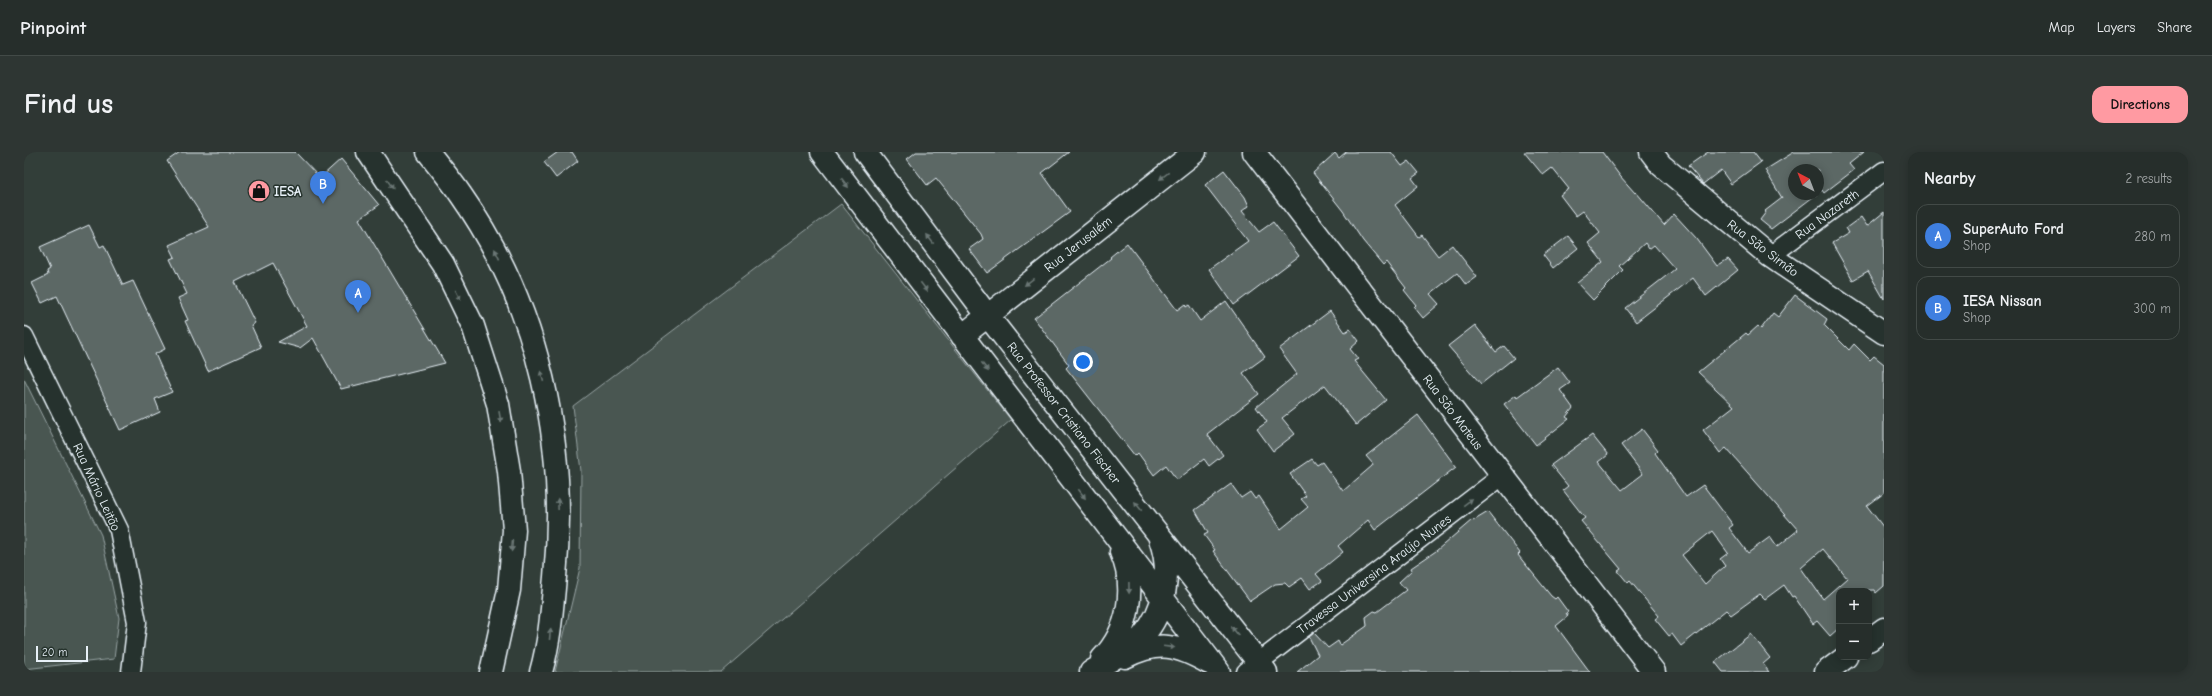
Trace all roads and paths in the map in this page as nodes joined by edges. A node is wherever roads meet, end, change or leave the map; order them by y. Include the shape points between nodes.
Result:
1 (368, 152) edge
2 (428, 152) edge
3 (822, 152) edge
4 (865, 152) edge
5 (1195, 152) edge
6 (1254, 152) edge
7 (1651, 152) edge
8 (1884, 171) edge
9 (1770, 256) junction
10 (987, 314) junction
11 (1884, 333) edge
12 (24, 336) edge
13 (962, 336) junction
14 (1502, 476) junction
15 (1156, 529) junction
16 (1115, 538) junction
17 (1163, 600) junction
18 (1884, 628) edge
19 (1872, 638) edge
20 (1842, 660) edge
21 (1217, 668) edge
22 (1257, 669) edge
23 (131, 672) edge
24 (491, 672) edge
25 (541, 672) edge
26 (1091, 672) edge
27 (1654, 672) edge
28 (1826, 672) edge

1 -> 24 main road via 443,264 473,326 498,404 509,471 514,530 509,590
25 -> 2 main road via 549,644 559,534 556,453 543,377 523,314 495,250 462,195
3 -> 13 main road
10 -> 4 main road, Rua Professor Cristiano Fischer
5 -> 10 main road, Rua Jerusalém
6 - 14 main road, Rua São Mateus
7 - 9 main road, Rua São Simão via 1661,165
8 - 9 street, Rua Nazareth
9 - 11 main road, Rua São Simão
10 - 13 main road, Rua Jerusalém
15 -> 10 main road, Rua Professor Cristiano Fischer
12 - 23 street, Rua Mário Leitão via 119,530 137,622
13 -> 16 main road
22 -> 14 street, Travessa Universina Araújo Nunes
14 - 27 main road, Rua São Mateus
15 - 17 main road via 1166,555 1167,577
22 -> 15 main road, Rua Professor Cristiano Fischer
16 - 17 main road
16 -> 26 main road via 1127,564 1127,616 1121,633
17 - 21 main road
17 - 26 main road via 1141,637 1118,656
18 - 19 main road
20 - 28 main road
26 -> 21 main road via 1131,654 1166,646 1187,650

